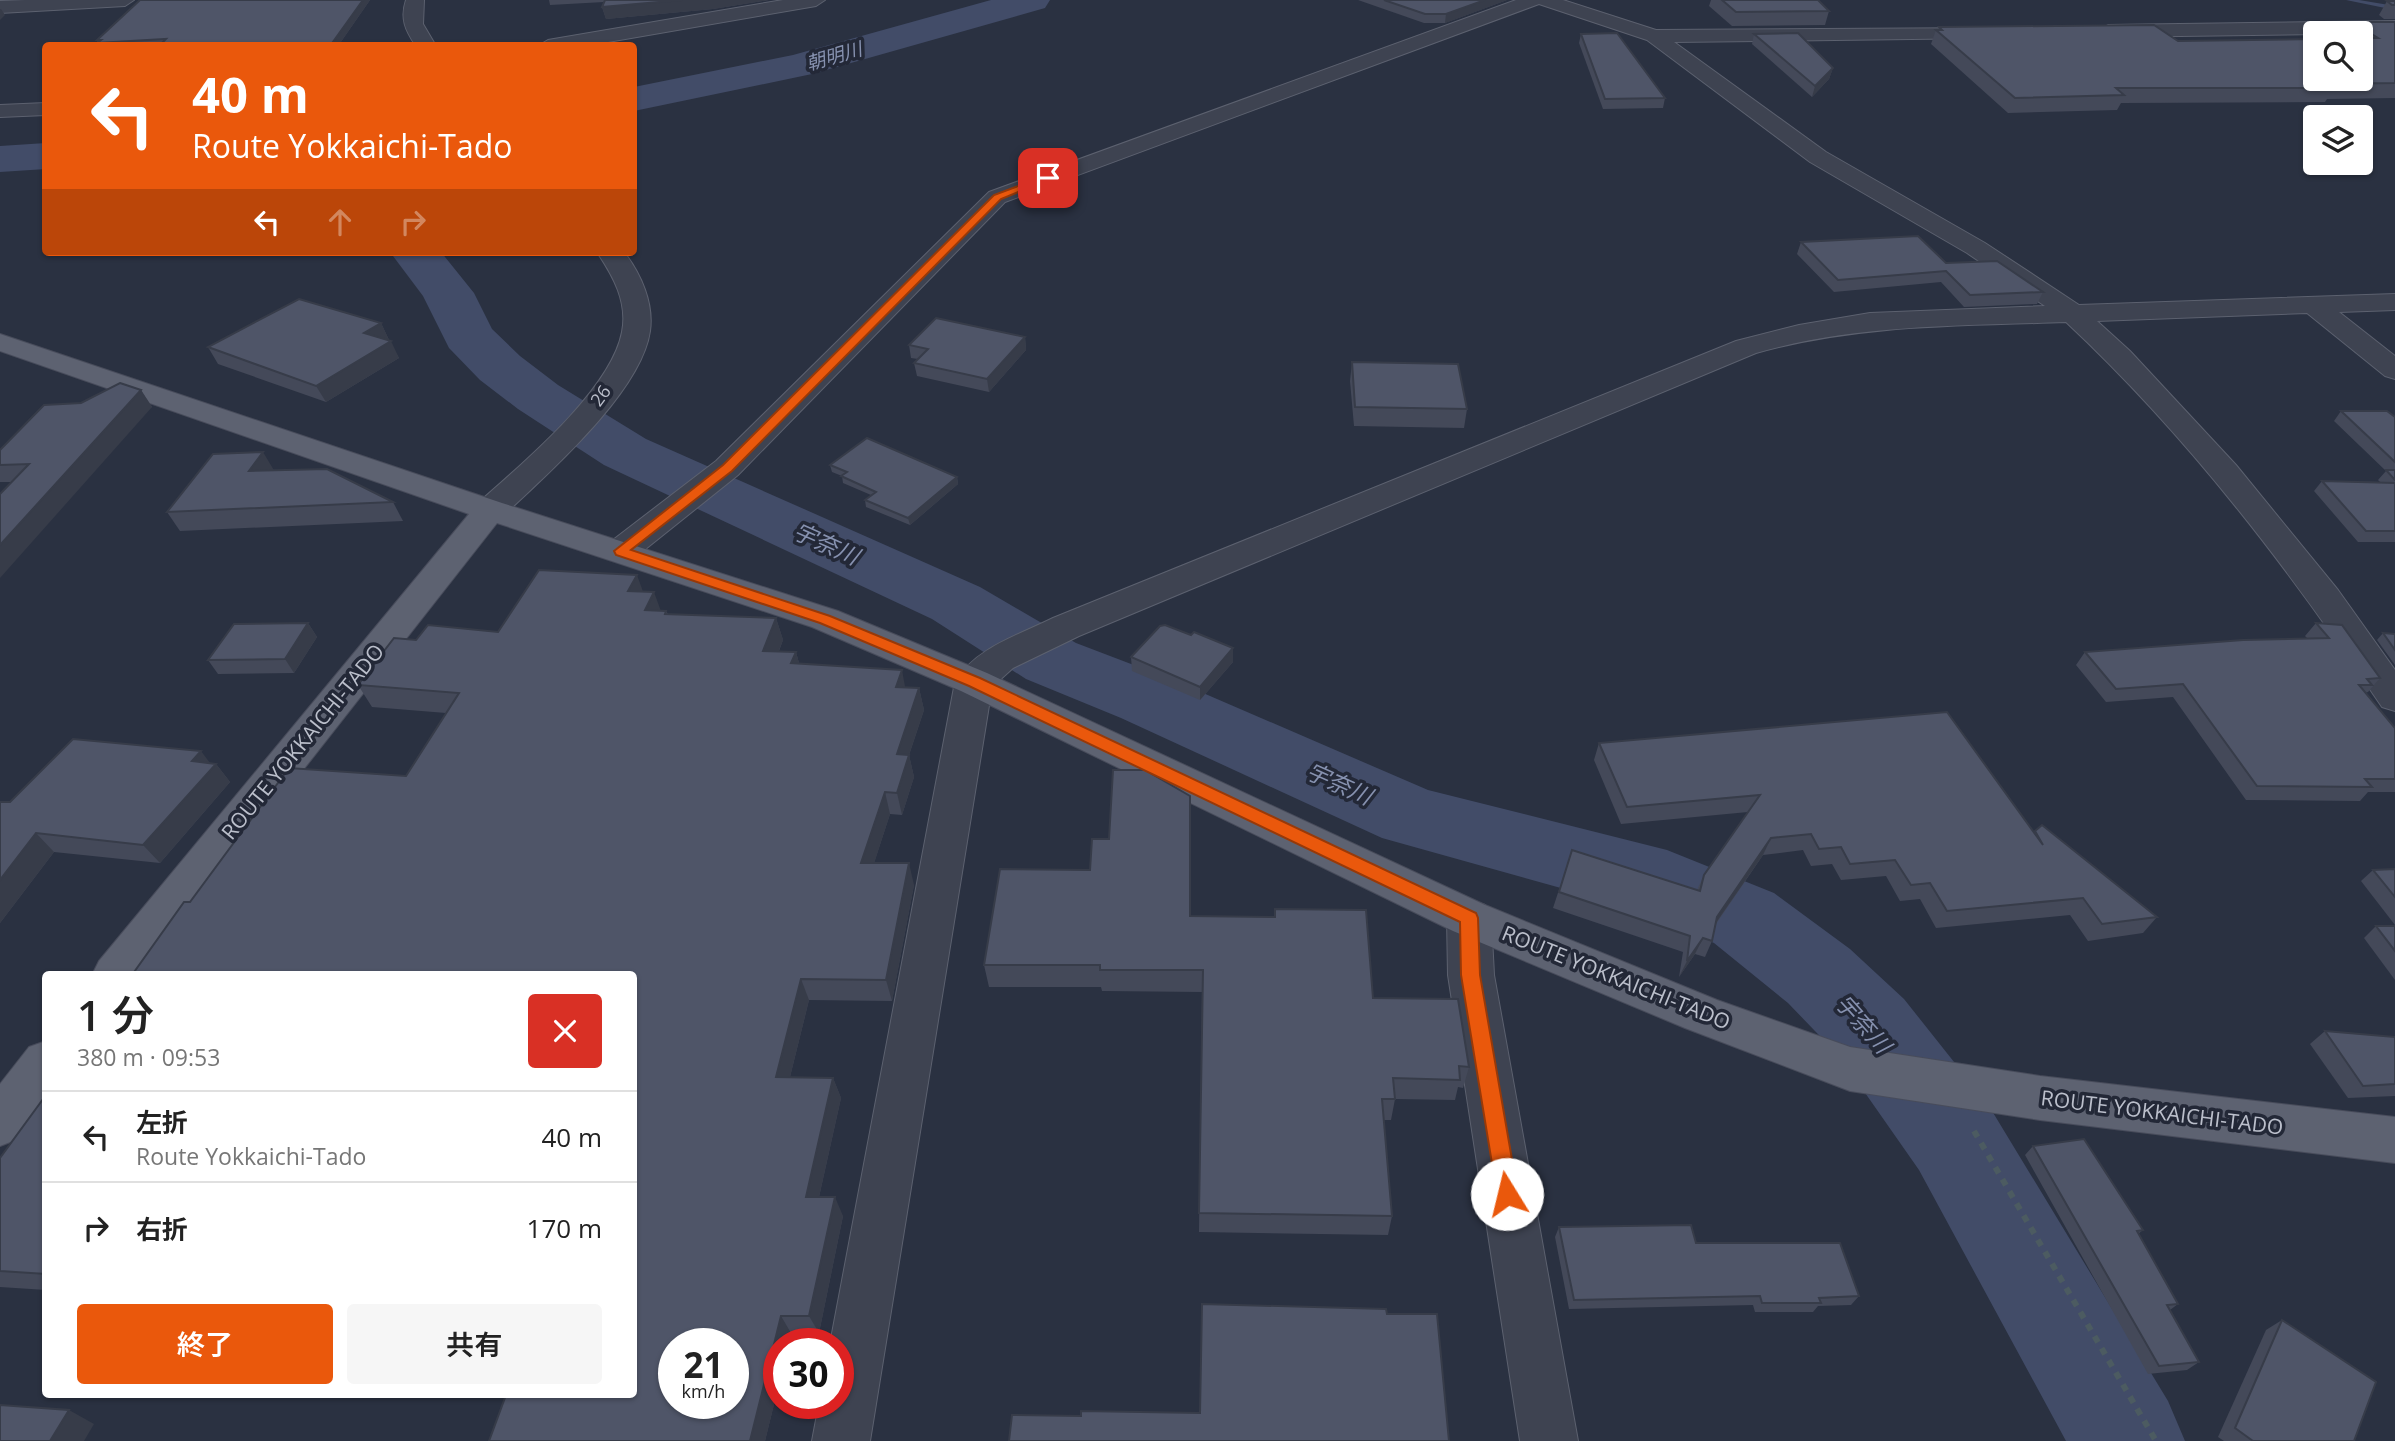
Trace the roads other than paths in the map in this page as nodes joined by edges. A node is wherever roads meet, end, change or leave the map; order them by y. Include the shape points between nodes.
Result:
1 (125, 0) edge
2 (415, 0) edge
3 (699, 0) edge
4 (816, 0) edge
5 (1533, 0) edge
6 (1544, 0) edge
7 (78, 1) edge
8 (0, 7) edge
9 (701, 22) junction
10 (2395, 27) edge
11 (2087, 31) edge
12 (2003, 32) edge
13 (1654, 36) junction
14 (423, 42) edge
15 (574, 42) edge
16 (42, 109) edge
17 (0, 111) edge
18 (612, 256) edge
19 (2395, 302) edge
20 (2314, 305) junction
21 (2071, 312) junction
22 (0, 342) edge
23 (2395, 370) edge
24 (489, 510) junction
25 (621, 551) junction
26 (987, 671) junction
27 (2395, 698) edge
28 (1469, 918) junction
29 (119, 971) edge
30 (42, 1067) edge
31 (0, 1123) edge
32 (2395, 1140) edge
33 (841, 1441) edge
34 (1549, 1441) edge

1 - 7 street
2 - 14 street via 413,27
3 - 9 street
4 - 9 street
5 - 25 street via 997,197 714,478
6 - 13 street
7 - 8 street
9 - 15 street
10 - 11 street
12 - 13 street
13 - 21 street via 1818,157 1976,248
16 - 17 street
18 - 24 street, 26 via 635,295 636,334 621,369 588,413
19 - 20 street
20 - 21 street
20 - 23 street
21 - 26 street via 1831,325 1746,347 1038,641
21 - 27 street via 2120,357 2225,472 2326,598
22 - 24 main road, ROUTE YOKKAICHI-TADO
24 - 25 main road, ROUTE YOKKAICHI-TADO
24 - 29 main road, ROUTE YOKKAICHI-TADO
25 - 26 main road, ROUTE YOKKAICHI-TADO
26 - 28 main road, ROUTE YOKKAICHI-TADO
26 - 33 street
28 - 32 main road, ROUTE YOKKAICHI-TADO via 1701,1014 1850,1069 2039,1098
28 - 34 street via 1471,975
30 - 31 main road

